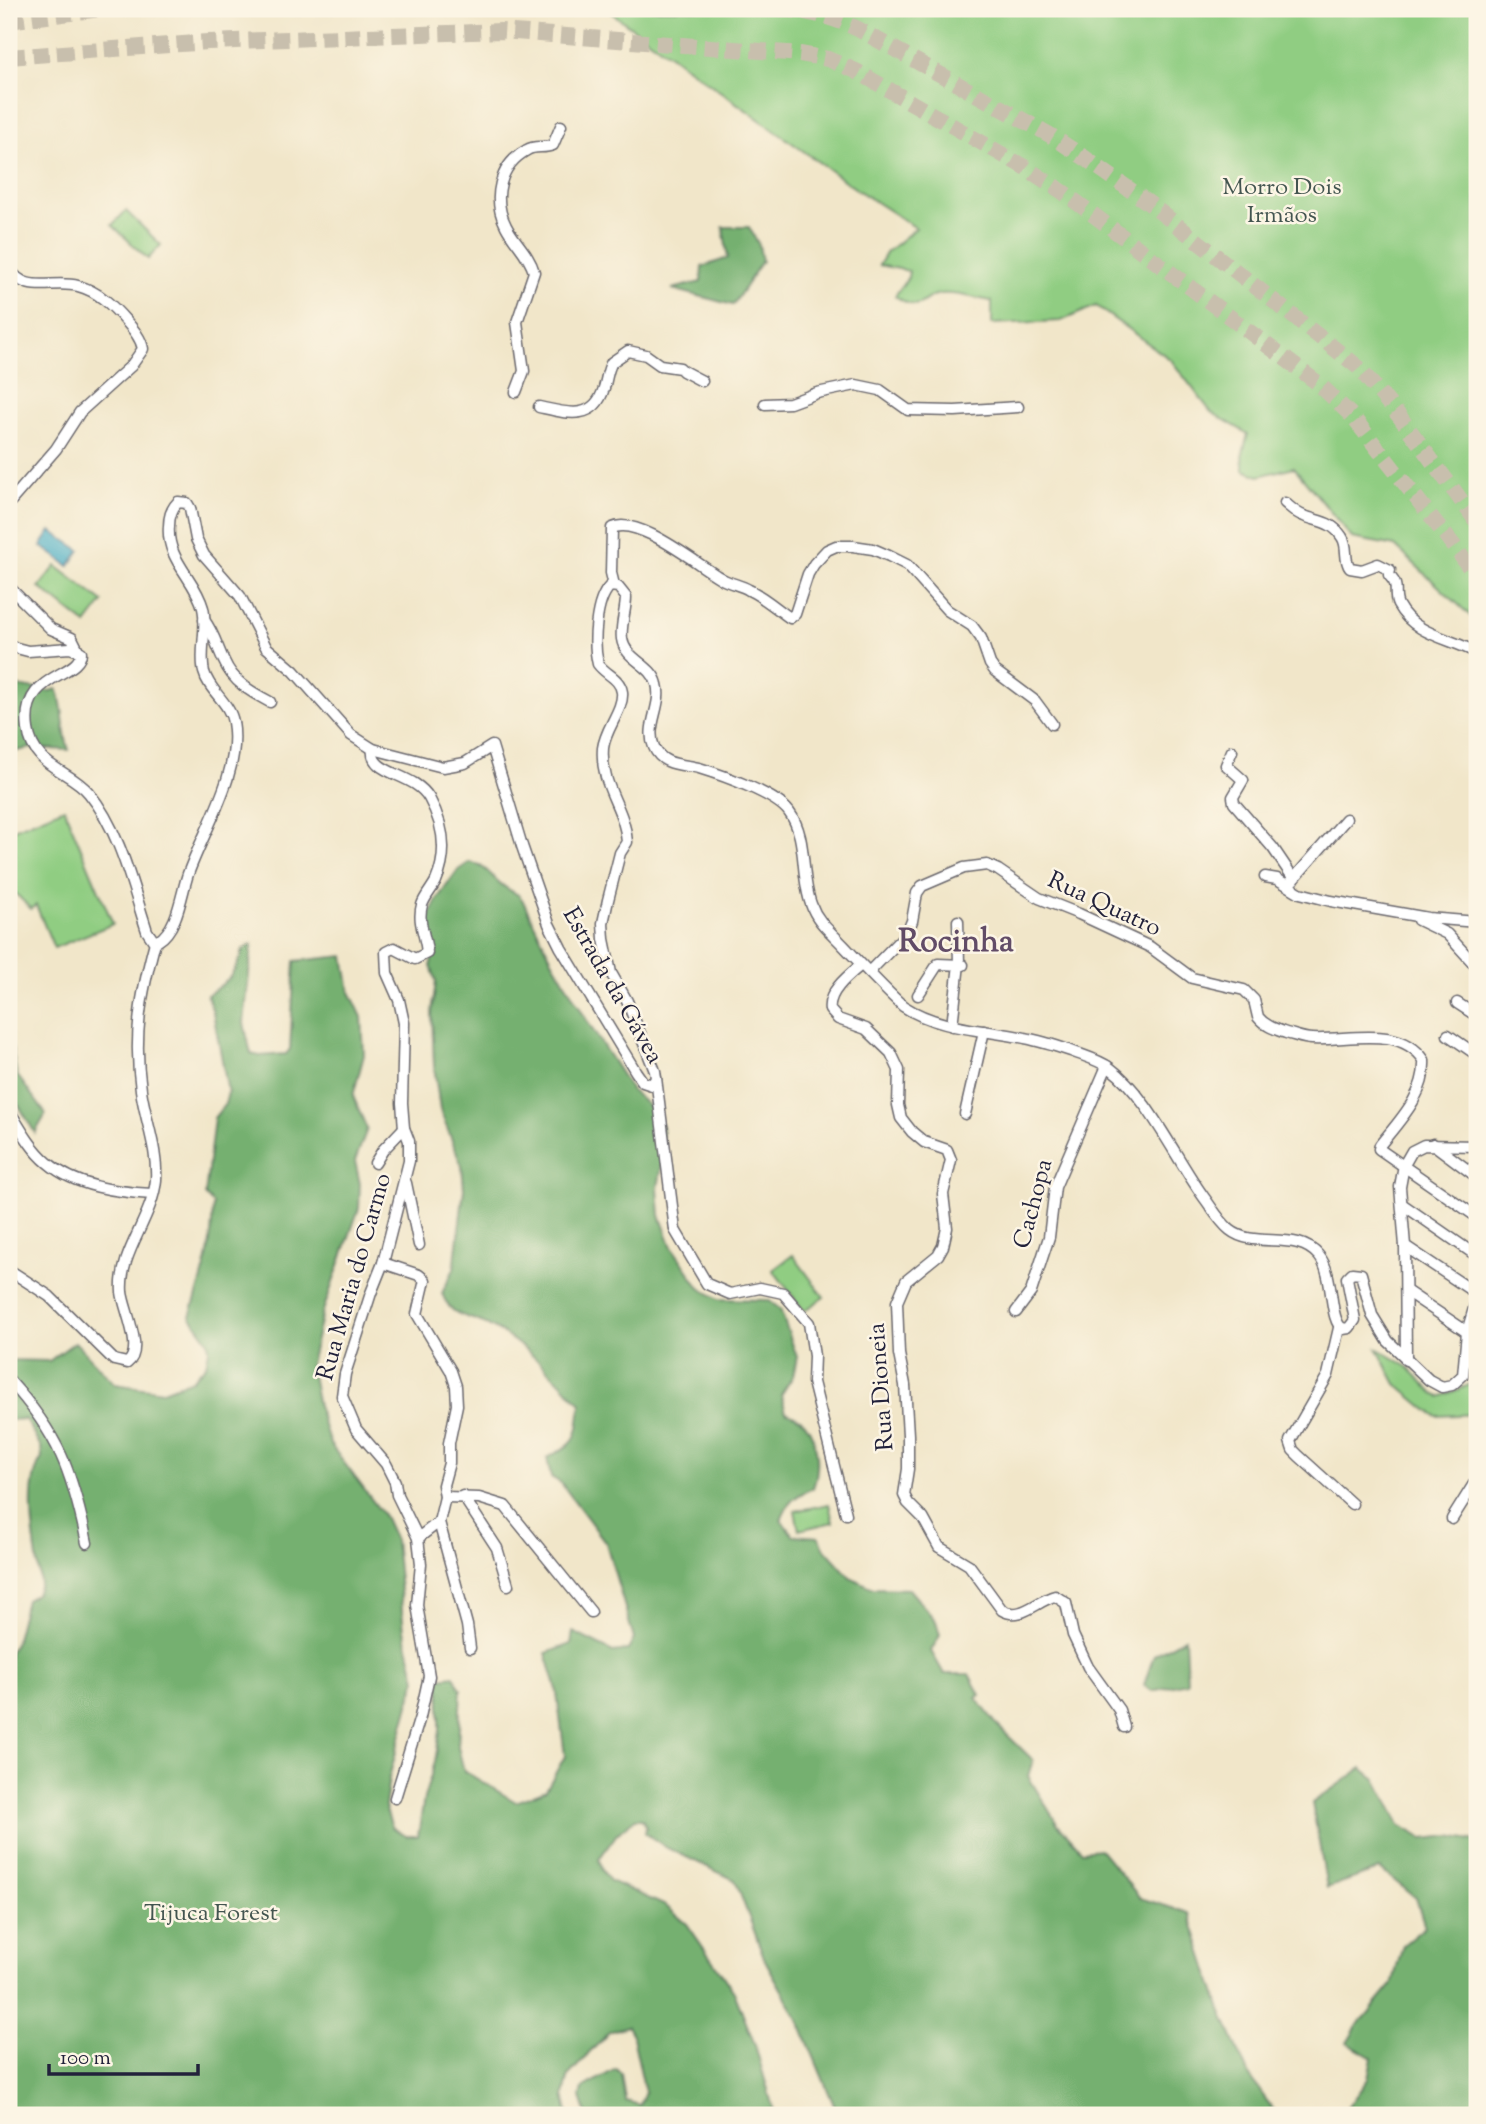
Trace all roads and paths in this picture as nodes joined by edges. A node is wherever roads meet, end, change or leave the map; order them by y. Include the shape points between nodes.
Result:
1 (561, 126) dead end
2 (9, 268) edge
3 (702, 381) dead end
4 (516, 392) dead end
5 (765, 404) dead end
6 (539, 407) dead end
7 (1018, 407) dead end
8 (9, 503) edge
9 (1285, 503) dead end
10 (614, 585) junction
11 (9, 587) edge
12 (204, 620) junction
13 (9, 646) edge
14 (78, 650) junction
15 (1477, 653) edge
16 (270, 702) dead end
17 (1052, 724) dead end
18 (373, 749) junction
19 (1232, 751) dead end
20 (1346, 819) dead end
21 (1265, 877) dead end
22 (1291, 882) junction
23 (1406, 913) junction
24 (958, 922) dead end
25 (1477, 922) edge
26 (155, 942) junction
27 (962, 965) junction
28 (1477, 967) edge
29 (865, 969) junction
30 (918, 995) dead end
31 (1457, 1003) dead end
32 (1477, 1016) edge
33 (952, 1026) junction
34 (984, 1031) junction
35 (1448, 1035) dead end
36 (1477, 1055) edge
37 (1107, 1066) junction
38 (656, 1078) junction
39 (9, 1110) edge
40 (965, 1114) dead end
41 (404, 1128) junction
42 (1433, 1144) junction
43 (1477, 1146) edge
44 (375, 1163) dead end
45 (1404, 1165) junction
46 (1477, 1177) edge
47 (405, 1179) junction
48 (152, 1194) junction
49 (1402, 1204) junction
50 (1477, 1217) edge
51 (419, 1245) dead end
52 (1405, 1245) junction
53 (1477, 1256) edge
54 (383, 1263) junction
55 (9, 1270) edge
56 (1406, 1291) junction
57 (1477, 1296) edge
58 (1016, 1312) dead end
59 (1339, 1328) junction
60 (1467, 1332) junction
61 (1406, 1360) junction
62 (9, 1380) edge
63 (1477, 1479) edge
64 (463, 1496) junction
65 (444, 1497) junction
66 (1352, 1504) dead end
67 (846, 1514) dead end
68 (1452, 1519) dead end
69 (439, 1522) junction
70 (418, 1538) junction
71 (87, 1543) dead end
72 (508, 1585) dead end
73 (591, 1612) dead end
74 (470, 1648) dead end
75 (1124, 1727) dead end
76 (395, 1798) dead end

1 - 4 street via 553,145 527,149 500,180 506,227 534,272 517,322 524,371
2 - 8 street via 24,283 82,287 103,299 137,335 143,349 131,366 80,412 56,449
3 - 6 street via 680,368 628,351 611,362 600,399 590,410 573,413
5 - 7 street via 790,403 856,385 880,390 908,410
9 - 15 street via 1336,529 1345,541 1350,568 1362,570 1378,564 1390,570 1398,605 1409,618 1437,637
10 - 17 street via 612,528 617,526 644,531 673,546 790,618 808,574 827,550 853,546 873,550 907,565 942,605 972,626 995,671 1035,701
10 - 29 street via 626,597 624,647 657,682 651,737 657,752 673,763 699,768 784,805 798,829 813,910
10 - 38 street, Estrada da Gávea via 606,590 599,608 596,654 600,667 622,690 605,739 603,772 627,842 608,900 604,939 611,973
11 - 14 street via 51,629 72,638
12 - 16 street via 239,684
12 - 18 street, Estrada da Gávea via 198,596 170,546 170,513 178,502 187,503 204,555 240,596 266,647 351,735
12 - 26 street, Estrada da Gávea via 204,671 230,711 232,758 178,909 165,936
13 - 14 street via 28,651
14 - 26 street via 81,655 76,664 37,689 28,710 28,730 43,758 87,790 106,815
18 - 38 street, Estrada da Gávea via 443,767 465,763 492,746 530,871 561,948 636,1072 647,1085
18 - 41 street, Rua Maria do Carmo via 379,767 424,791 444,844 436,882 422,904 427,953 415,959 394,948 386,952 387,973 404,1023
19 - 22 street via 1226,765 1243,780 1234,803 1273,848
20 - 22 street
21 - 22 street
22 - 23 street via 1300,892 1331,901
23 - 25 street
23 - 28 street via 1447,934
24 - 27 street
26 - 48 street via 142,993 138,1051 156,1168
27 - 30 street via 938,964
27 - 33 street
29 - 33 street via 918,1016
29 - 45 street, Rua Quatro via 907,933 922,886 964,868 992,866 1039,898 1150,947 1192,978 1244,989 1254,1000 1260,1020 1272,1028 1313,1039 1375,1036 1411,1048 1424,1060 1423,1083 1379,1149
29 - 75 street, Rua Dioneia via 846,977 830,1010 838,1019 866,1029 891,1053 899,1070 901,1118 912,1132 947,1150 950,1157 943,1194 947,1228 943,1246 906,1281 898,1302 907,1411 905,1499 923,1518 939,1547 969,1565 1002,1610 1017,1614 1055,1596 1066,1603 1073,1635 1088,1667 1119,1710
31 - 32 street
33 - 34 street
34 - 37 street via 1055,1046
34 - 40 street
35 - 36 street
37 - 58 street, Cachopa via 1055,1187 1049,1237 1031,1292
37 - 59 street via 1130,1087 1231,1230 1249,1239 1301,1244 1319,1256
38 - 67 street via 675,1230 707,1284 730,1294 760,1288 783,1293 809,1323 813,1382
39 - 48 street via 32,1146 59,1171 111,1190
41 - 44 street
41 - 47 street, Rua Maria do Carmo via 410,1152
42 - 43 street
42 - 45 street via 1412,1151
42 - 46 street
45 - 49 street
45 - 50 street
47 - 51 street
47 - 54 street, Rua Maria do Carmo
48 - 55 street via 122,1281 135,1351 127,1363 114,1360 48,1296
49 - 52 street
49 - 53 street
52 - 56 street
52 - 57 street
54 - 65 street via 426,1283 417,1314 456,1386
54 - 70 street, Rua Maria do Carmo via 345,1374 342,1396 356,1429 386,1464
56 - 60 street
56 - 61 street
57 - 60 street
59 - 61 street via 1346,1330 1354,1323 1347,1281 1349,1275 1358,1273 1376,1324
59 - 66 street via 1328,1376 1290,1441 1299,1457
60 - 61 street via 1462,1375 1452,1385 1436,1385
62 - 71 street via 34,1408 71,1475
63 - 68 street
64 - 65 street
64 - 72 street via 497,1548
64 - 73 street via 505,1506
65 - 69 street
69 - 70 street
69 - 74 street
70 - 76 street, Rua Maria do Carmo via 418,1605 429,1676

